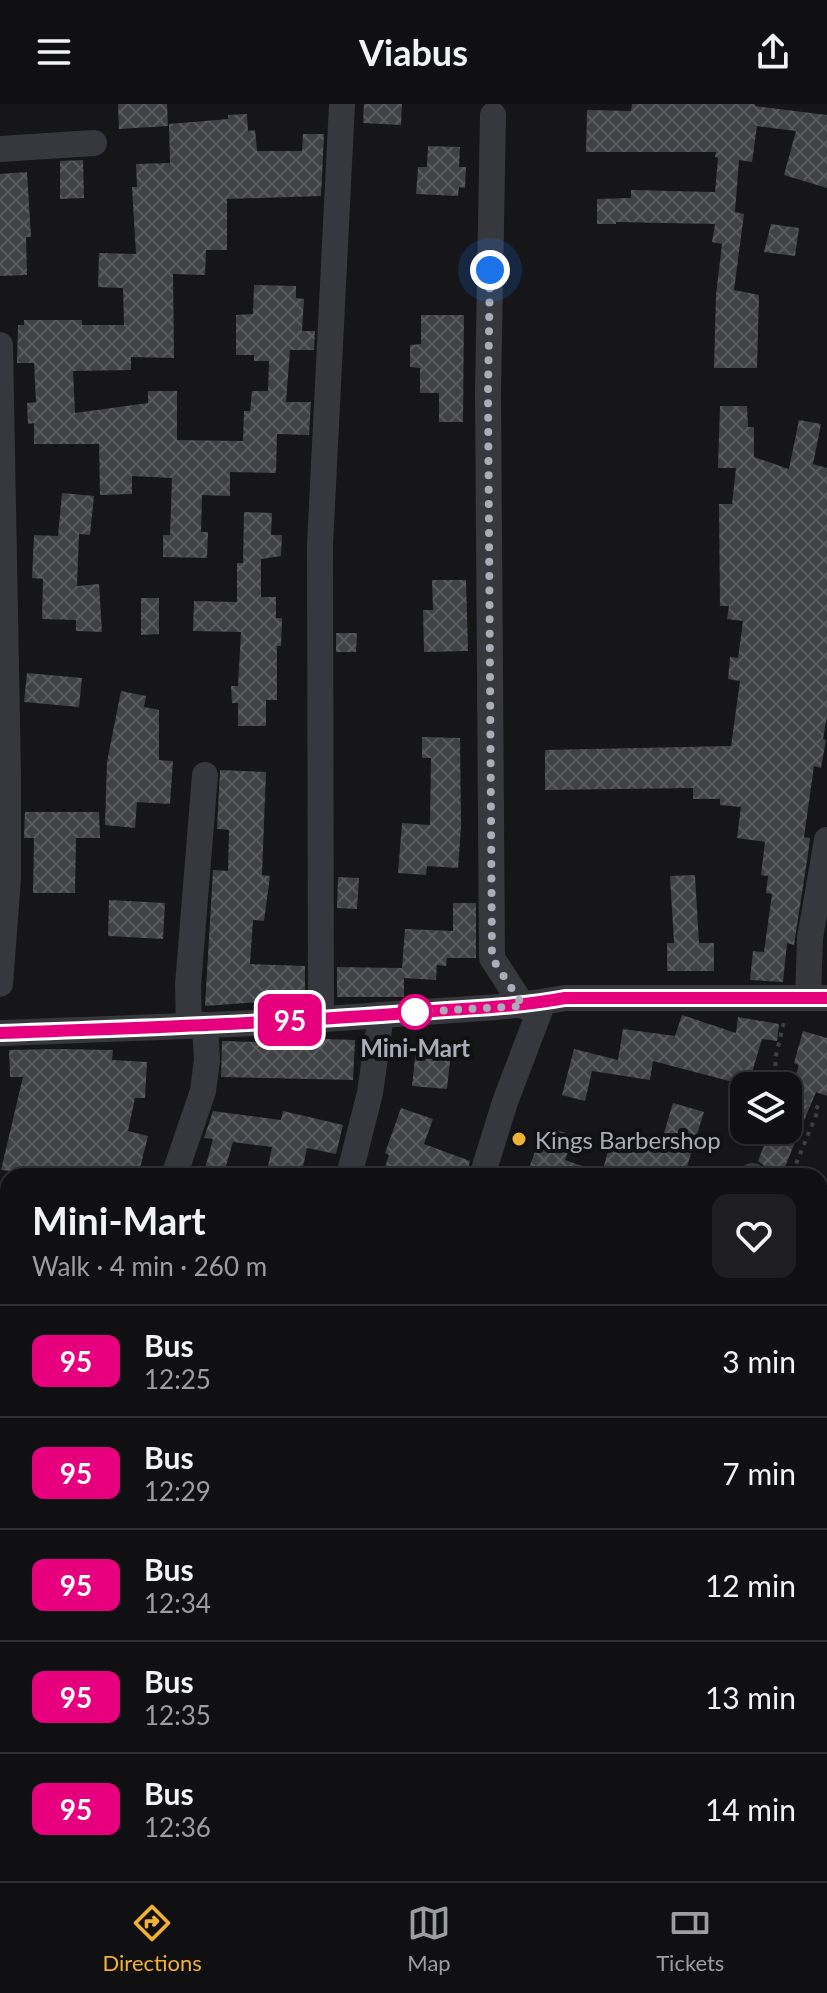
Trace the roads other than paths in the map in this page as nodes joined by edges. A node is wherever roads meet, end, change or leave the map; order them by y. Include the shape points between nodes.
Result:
1 (342, 104) edge
2 (493, 115) dead end
3 (94, 143) dead end
4 (0, 149) edge
5 (0, 345) edge
6 (205, 775) dead end
7 (827, 840) edge
8 (0, 984) edge
9 (808, 998) edge
10 (533, 1004) junction
11 (381, 1015) junction
12 (321, 1019) junction
13 (197, 1026) junction
14 (0, 1033) edge
15 (177, 1168) edge
16 (351, 1168) edge
17 (484, 1168) edge

1 - 12 street via 320,545
2 - 10 street via 488,392 492,958
3 - 4 street
5 - 8 street via 8,776
6 - 13 street via 189,972
7 - 9 street via 810,938
9 - 10 street via 565,998
10 - 11 street
10 - 17 street
11 - 12 street
11 - 16 street via 370,1093
12 - 13 street
13 - 14 street
13 - 15 street via 207,1060 203,1091

